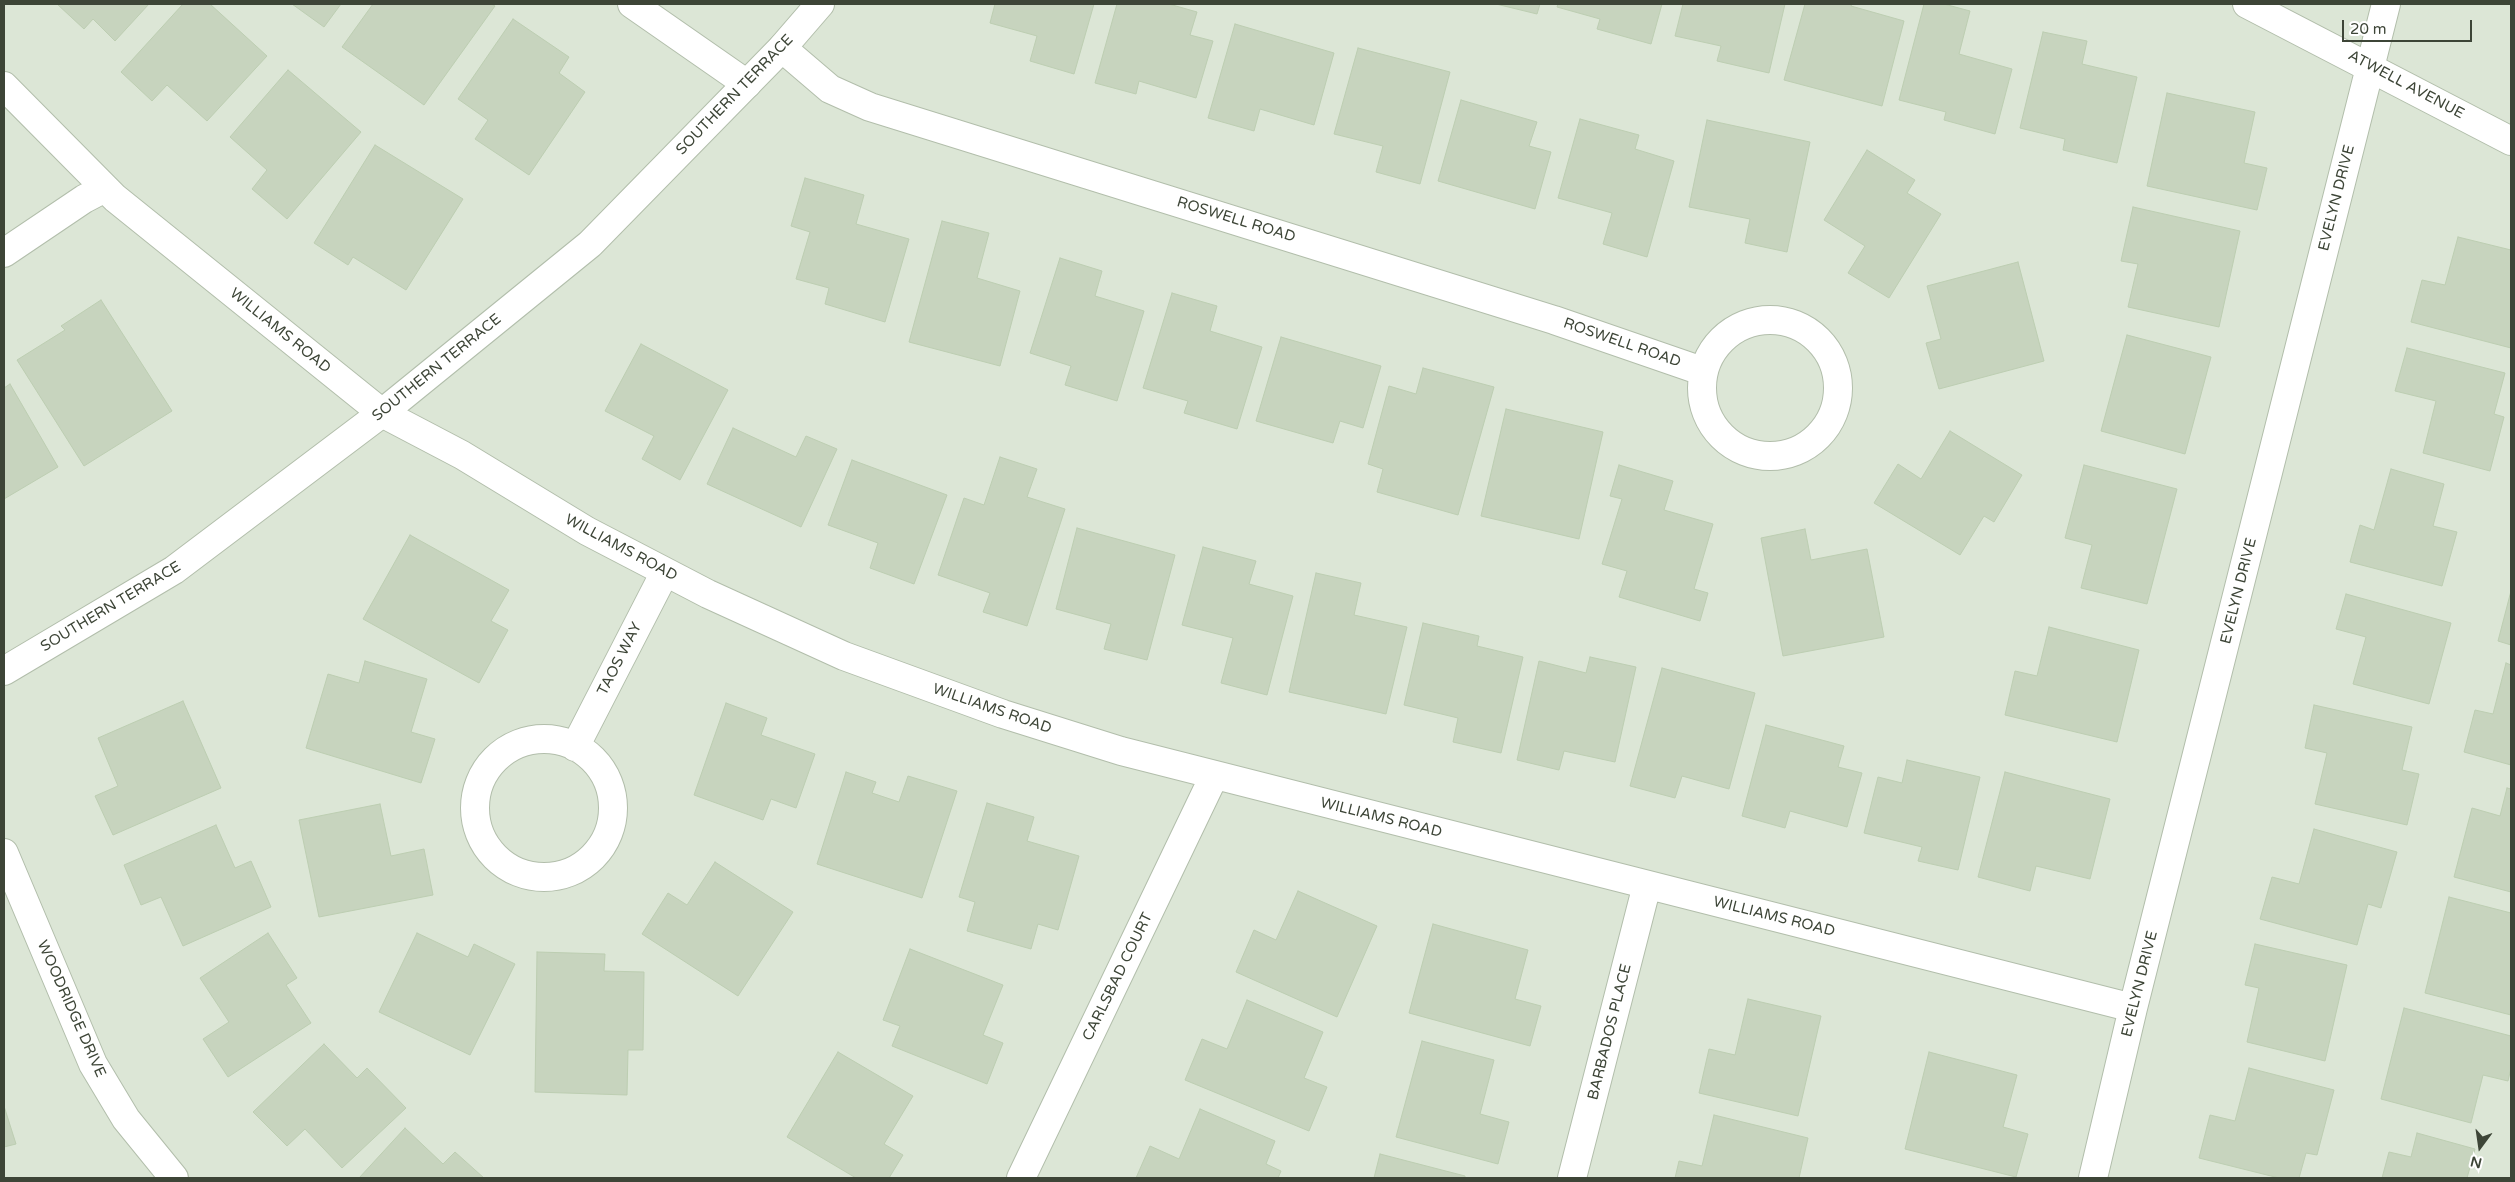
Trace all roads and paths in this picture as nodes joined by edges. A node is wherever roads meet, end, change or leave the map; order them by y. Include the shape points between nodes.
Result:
1 (632, 4) edge
2 (820, 4) edge
3 (2247, 4) edge
4 (2386, 4) edge
5 (782, 48) junction
6 (2370, 66) junction
7 (747, 84) junction
8 (4, 86) edge
9 (2511, 141) edge
10 (105, 188) junction
11 (4, 253) edge
12 (1702, 371) junction
13 (382, 413) junction
14 (665, 572) junction
15 (4, 671) edge
16 (575, 747) junction
17 (1214, 776) junction
18 (4, 852) edge
19 (1647, 885) junction
20 (2133, 1008) junction
21 (174, 1178) edge
22 (1021, 1178) edge
23 (1572, 1178) edge
24 (2093, 1178) edge

1 - 7 street
2 - 5 street, SOUTHERN TERRACE
3 - 6 street, ATWELL AVENUE
4 - 6 street, EVELYN DRIVE
5 - 7 street, SOUTHERN TERRACE
5 - 12 street, ROSWELL ROAD via 830,89 870,106 1508,305
6 - 9 street, ATWELL AVENUE
6 - 20 street, EVELYN DRIVE
7 - 13 street, SOUTHERN TERRACE via 590,244
8 - 10 street, WILLIAMS ROAD
10 - 11 street
10 - 13 street, WILLIAMS ROAD
12 - 12 street via 1711,352 1725,335 1765,319 1786,322 1806,330 1823,344 1834,363 1839,384 1837,405 1827,427 1810,445 1788,455 1764,457 1741,451 1721,438 1707,418 1700,395
13 - 14 street, WILLIAMS ROAD via 462,455 587,532
13 - 15 street, SOUTHERN TERRACE via 174,570
14 - 16 street, TAOS WAY
14 - 17 street, WILLIAMS ROAD via 844,656 1003,714 1120,751
16 - 16 street via 593,760 605,777 612,798 612,819 605,840 592,857 575,870 554,877 512,870 493,855 480,835 474,811 478,788 489,767 506,750 528,741 552,740
17 - 19 street, WILLIAMS ROAD
17 - 22 street, CARLSBAD COURT
18 - 21 street, WOODRIDGE DRIVE via 93,1064 126,1119
19 - 20 street, WILLIAMS ROAD
19 - 23 street, BARBADOS PLACE
20 - 24 street, EVELYN DRIVE

